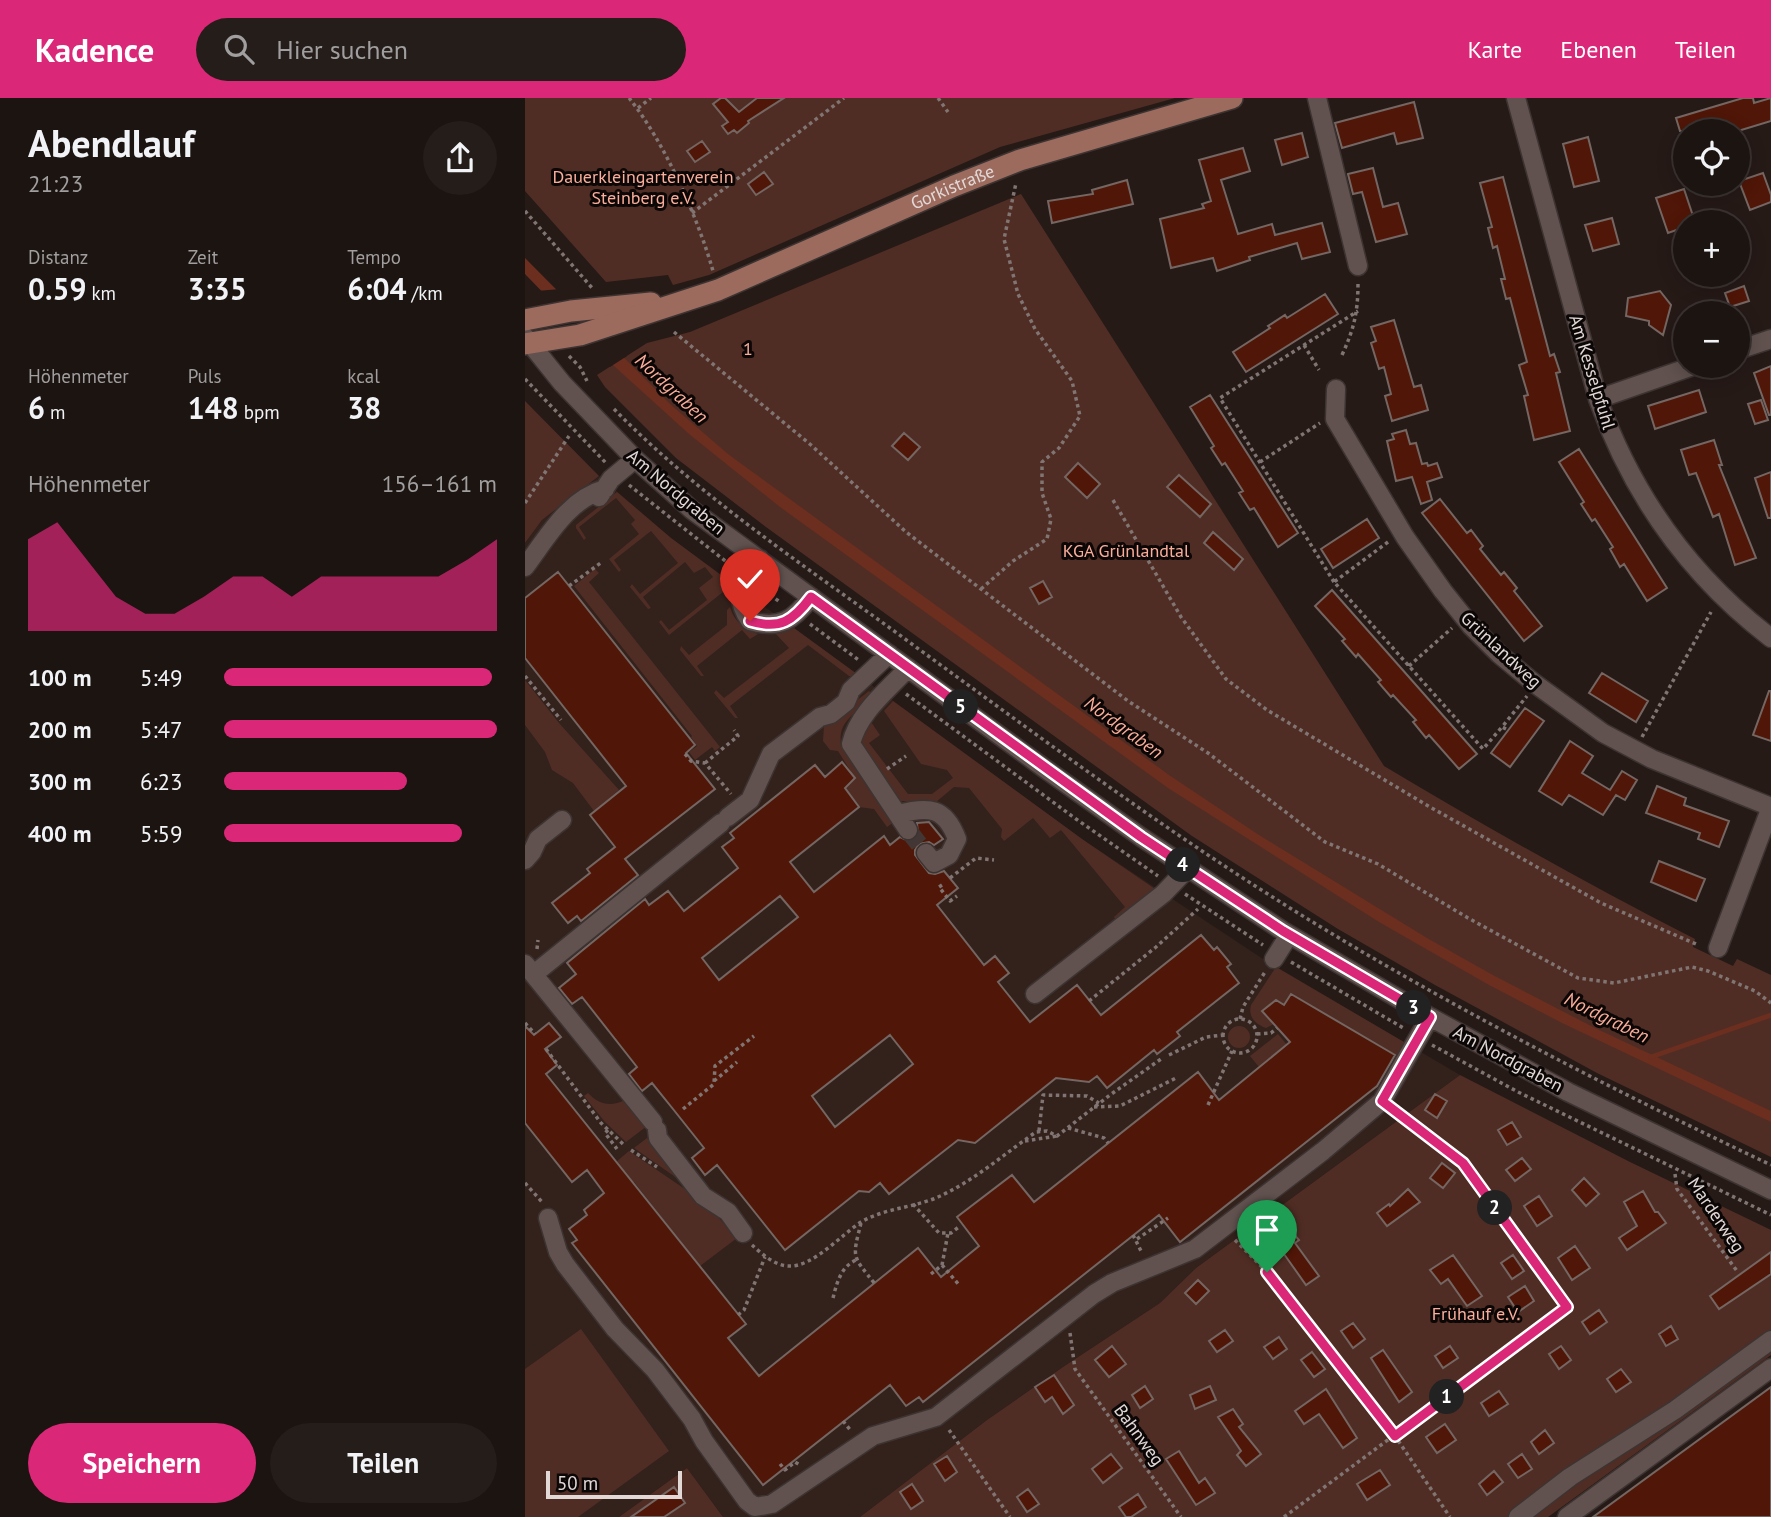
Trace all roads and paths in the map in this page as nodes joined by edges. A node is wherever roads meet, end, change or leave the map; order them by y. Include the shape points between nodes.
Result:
1 (629, 98) edge
2 (652, 98) edge
3 (844, 98) edge
4 (938, 98) edge
5 (1232, 98) edge
6 (1317, 98) edge
7 (1516, 98) edge
8 (638, 108) junction
9 (948, 111) dead end
10 (1020, 160) junction
11 (525, 211) edge
12 (692, 213) junction
13 (1358, 266) joint
14 (718, 290) junction
15 (597, 298) junction
16 (682, 302) junction
17 (1358, 311) junction
18 (533, 318) edge
19 (674, 332) dead end
20 (1771, 339) edge
21 (527, 341) edge
22 (1304, 345) junction
23 (1750, 346) edge
24 (1342, 355) dead end
25 (580, 367) dead end
26 (1319, 370) dead end
27 (1673, 373) edge
28 (594, 388) dead end
29 (1336, 388) dead end
30 (1598, 399) junction
31 (611, 405) dead end
32 (1323, 422) dead end
33 (569, 436) dead end
34 (635, 459) junction
35 (1260, 462) junction
36 (1113, 500) dead end
37 (525, 503) edge
38 (1395, 537) dead end
39 (760, 559) junction
40 (602, 562) dead end
41 (525, 567) edge
42 (1334, 582) junction
43 (569, 586) dead end
44 (980, 589) junction
45 (811, 597) junction
46 (1711, 612) dead end
47 (1459, 622) dead end
48 (1771, 638) edge
49 (889, 654) junction
50 (1409, 666) junction
51 (908, 668) junction
52 (525, 676) edge
53 (1530, 692) dead end
54 (561, 720) dead end
55 (734, 730) dead end
56 (1640, 742) dead end
57 (685, 754) dead end
58 (906, 756) dead end
59 (705, 763) junction
60 (888, 768) dead end
61 (1771, 807) edge
62 (898, 814) junction
63 (730, 816) junction
64 (562, 820) dead end
65 (908, 830) tunnel mouth
66 (926, 853) dead end
67 (525, 860) edge
68 (994, 860) dead end
69 (1188, 869) junction
70 (950, 878) dead end
71 (942, 885) dead end
72 (957, 896) dead end
73 (1198, 909) dead end
74 (1289, 934) junction
75 (1696, 944) dead end
76 (1715, 955) joint
77 (1274, 959) joint
78 (529, 969) edge
79 (1708, 971) junction
80 (1035, 994) dead end
81 (1089, 1001) dead end
82 (1771, 1003) edge
83 (1430, 1017) junction
84 (1240, 1019) junction
85 (526, 1026) edge
86 (1277, 1028) dead end
87 (535, 1034) dead end
88 (1257, 1034) junction
89 (1223, 1035) junction
90 (754, 1036) dead end
91 (546, 1049) dead end
92 (1232, 1051) junction
93 (1168, 1055) dead end
94 (1161, 1059) dead end
95 (737, 1062) dead end
96 (1176, 1078) dead end
97 (714, 1081) junction
98 (1382, 1101) junction
99 (1099, 1103) junction
100 (1208, 1105) dead end
101 (1094, 1107) junction
102 (683, 1109) dead end
103 (1068, 1128) junction
104 (608, 1130) junction
105 (1039, 1131) junction
106 (1057, 1136) junction
107 (1023, 1141) junction
108 (1108, 1143) dead end
109 (623, 1144) dead end
110 (617, 1149) dead end
111 (1771, 1165) edge
112 (1675, 1174) dead end
113 (525, 1183) edge
114 (1771, 1190) edge
115 (913, 1204) junction
116 (548, 1218) joint
117 (1168, 1218) dead end
118 (861, 1223) junction
119 (960, 1226) dead end
120 (948, 1233) junction
121 (745, 1237) joint
122 (1136, 1239) dead end
123 (1237, 1242) dead end
124 (765, 1257) junction
125 (856, 1260) junction
126 (942, 1265) junction
127 (1737, 1271) dead end
128 (931, 1274) dead end
129 (875, 1284) dead end
130 (960, 1286) dead end
131 (833, 1298) dead end
132 (738, 1315) dead end
133 (1068, 1315) junction
134 (1771, 1340) edge
135 (1771, 1368) edge
136 (952, 1435) dead end
137 (1395, 1436) junction
138 (1010, 1517) edge
139 (1181, 1517) edge
140 (1284, 1517) edge
141 (1450, 1517) edge
142 (1518, 1517) edge
143 (1567, 1517) edge

1 - 8 path
2 - 8 path
3 - 12 path
4 - 9 path
5 - 10 main road, Gorkistraße
6 - 13 street
7 - 30 street, Am Kesselpfuhl
8 - 12 path
10 - 14 main road, Gorkistraße
10 - 44 path via 1004,239 1018,294 1035,329 1072,381 1080,416 1059,448 1042,462 1042,494 1051,519 1047,539
11 - 15 path
12 - 14 path
13 - 17 path
14 - 16 main road, Gorkistraße
15 - 16 main road, Gorkistraße
15 - 18 main road, Gorkistraße
16 - 21 main road, Gorkistraße via 563,338
17 - 22 path
17 - 24 path
19 - 44 path via 811,445 906,532
20 - 23 street
21 - 34 street, Am Nordgraben
22 - 26 path
22 - 35 path via 1220,398
25 - 28 path
27 - 30 street
29 - 61 street, Grünlandweg via 1335,419 1405,537 1471,626 1499,653 1603,733 1652,759
30 - 48 street, Am Kesselpfuhl via 1616,446 1658,520 1707,579
31 - 111 path via 719,502 1118,794 1212,857 1491,1026
32 - 35 path
33 - 37 path
34 - 39 street, Am Nordgraben via 692,510
34 - 41 street via 605,489 590,493 565,514
35 - 42 path
36 - 75 path via 1181,617 1226,679 1267,710 1452,820 1601,903
38 - 42 path
39 - 45 street, Am Nordgraben
39 - 45 street via 740,586 741,607 750,621 765,625 793,619
40 - 43 path
42 - 50 path
44 - 79 path via 1325,842 1378,864 1578,978 1614,983 1692,967
45 - 49 street, Am Nordgraben
46 - 56 path
47 - 50 path
49 - 51 street, Am Nordgraben
49 - 63 street via 771,754 750,800
50 - 53 path via 1483,749
51 - 62 street via 863,717 851,744
51 - 69 street, Am Nordgraben
52 - 54 path
55 - 59 path via 738,736
57 - 59 path via 691,761
58 - 60 path
59 - 63 path
61 - 76 street
62 - 65 street
62 - 66 street via 921,808 950,820 957,839 949,855 934,863
63 - 78 street
64 - 67 street via 538,839
68 - 70 path via 976,858
69 - 74 street, Am Nordgraben
69 - 80 street via 1163,894
71 - 72 path via 939,887 950,901
73 - 81 path
74 - 77 street
74 - 83 street, Am Nordgraben
76 - 79 path
77 - 84 path
78 - 121 street via 655,1126 658,1138 703,1196 728,1212
79 - 82 path
83 - 98 street
83 - 114 street, Am Nordgraben via 1568,1092
84 - 88 path via 1253,1025
84 - 89 path via 1227,1024
85 - 87 path
86 - 88 path
88 - 92 path via 1250,1049
89 - 92 path
89 - 93 path via 1206,1037
90 - 97 path via 715,1066
91 - 104 path
92 - 100 path
94 - 99 path
95 - 97 path
96 - 101 path via 1120,1106
97 - 102 path
98 - 133 street via 1195,1249 1112,1283
98 - 137 path via 1463,1163 1567,1307
99 - 101 path
99 - 105 path via 1087,1096 1043,1095
101 - 103 path
103 - 106 path
103 - 108 path
104 - 109 path
104 - 110 path via 604,1133
105 - 106 path
105 - 107 path
106 - 107 path
107 - 115 path via 963,1185
112 - 127 path, Marderweg via 1677,1189
113 - 116 path via 543,1202
115 - 118 path
115 - 120 path via 935,1230
116 - 133 street via 565,1264 615,1329 655,1370 755,1507 783,1498 873,1436 936,1417
117 - 122 path
118 - 124 path via 809,1261 787,1267
118 - 125 path
119 - 120 path
120 - 126 path
121 - 124 path
123 - 137 path via 1267,1272
124 - 132 path
125 - 129 path
125 - 131 path via 843,1269
126 - 128 path
126 - 130 path
133 - 139 path, Bahnweg via 1075,1369
134 - 142 street
135 - 143 street
136 - 138 path
137 - 140 path
137 - 141 path

